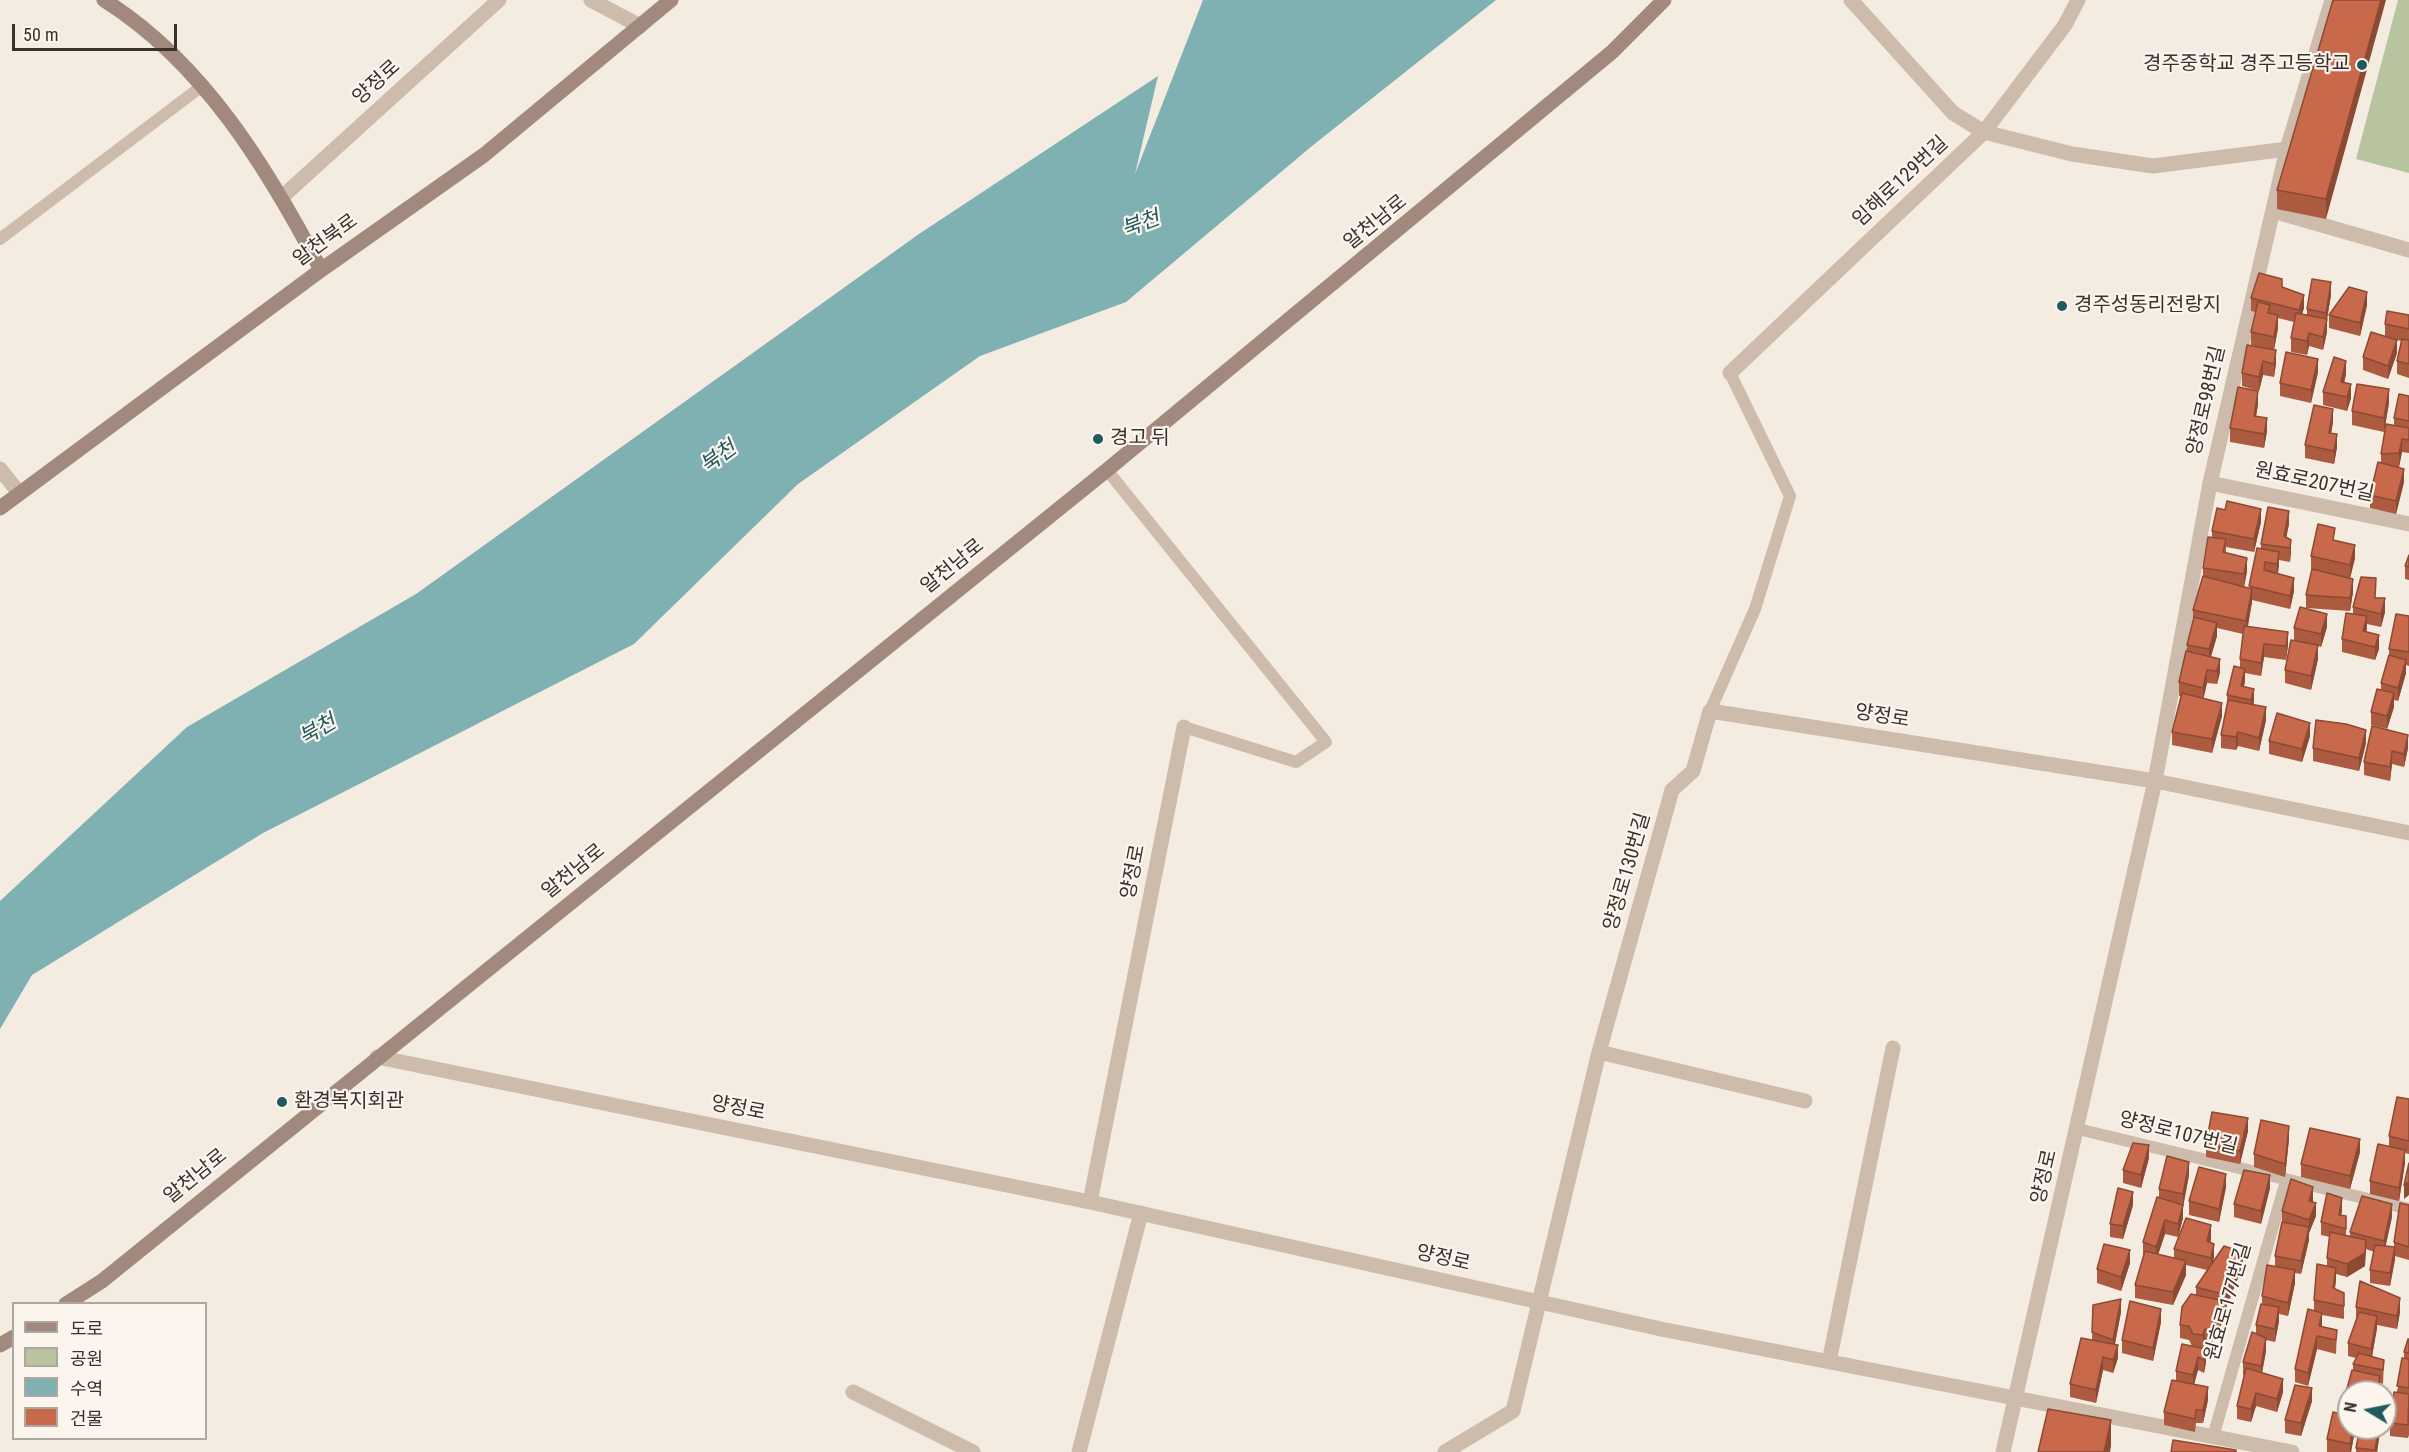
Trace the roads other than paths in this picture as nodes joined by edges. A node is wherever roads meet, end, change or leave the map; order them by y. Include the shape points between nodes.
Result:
1 (104, 0) edge
2 (500, 0) edge
3 (591, 0) edge
4 (671, 0) edge
5 (1664, 0) edge
6 (1851, 0) edge
7 (2078, 0) edge
8 (2332, 0) edge
9 (640, 26) junction
10 (202, 86) junction
11 (1984, 132) junction
12 (2287, 149) junction
13 (282, 197) junction
14 (2273, 210) junction
15 (0, 238) edge
16 (2409, 250) edge
17 (321, 270) junction
18 (1730, 374) joint
19 (0, 469) edge
20 (1107, 470) junction
21 (2210, 483) junction
22 (19, 493) junction
23 (0, 508) edge
24 (2409, 524) edge
25 (1710, 711) junction
26 (1184, 727) joint
27 (2154, 781) junction
28 (2409, 833) edge
29 (1893, 1048) dead end
30 (1599, 1052) junction
31 (377, 1057) junction
32 (1805, 1101) dead end
33 (2078, 1128) junction
34 (2286, 1181) junction
35 (1090, 1202) junction
36 (2409, 1209) edge
37 (1141, 1213) junction
38 (69, 1302) edge
39 (1540, 1304) junction
40 (1829, 1362) junction
41 (853, 1392) dead end
42 (2016, 1398) junction
43 (2213, 1437) junction
44 (973, 1452) edge
45 (1079, 1452) edge
46 (1445, 1452) edge
47 (2003, 1452) edge
48 (2292, 1452) edge

1 - 10 street via 138,21
2 - 13 street, 양정로
3 - 9 street
4 - 9 street, 알천북로
5 - 20 street, 알천남로 via 1603,60
6 - 11 street via 1953,113
7 - 11 street, 임해로129번길 via 2065,25
8 - 12 street, 양정로98번길
9 - 17 street, 알천북로 via 484,155
10 - 13 street
10 - 15 lane
11 - 12 street via 2072,154 2152,166
11 - 18 street, 임해로129번길
12 - 14 street, 양정로98번길
13 - 17 street
14 - 16 street
14 - 21 street, 양정로98번길
17 - 22 street, 알천북로
18 - 25 lane via 1790,496 1755,609
19 - 22 street
20 - 26 lane via 1326,742 1296,762
20 - 31 street, 알천남로
21 - 24 street, 원효로207번길
21 - 27 street, 양정로98번길
22 - 23 street, 알천북로
25 - 27 street, 양정로
25 - 30 street, 양정로130번길 via 1693,771 1672,790
26 - 35 street, 양정로
27 - 28 street, 양정로
27 - 33 street, 양정로
29 - 40 street
30 - 32 street
30 - 39 street, 양정로130번길
31 - 35 street, 양정로
31 - 38 street, 알천남로 via 102,1281
33 - 34 lane, 양정로107번길
33 - 42 street, 양정로
34 - 36 lane, 양정로107번길
34 - 43 lane, 원효로177번길
35 - 37 street, 양정로
37 - 39 street, 양정로
37 - 45 street
39 - 40 street, 양정로
39 - 46 street via 1513,1411
40 - 42 street, 양정로
41 - 44 street
42 - 43 street
42 - 47 street
43 - 48 street

